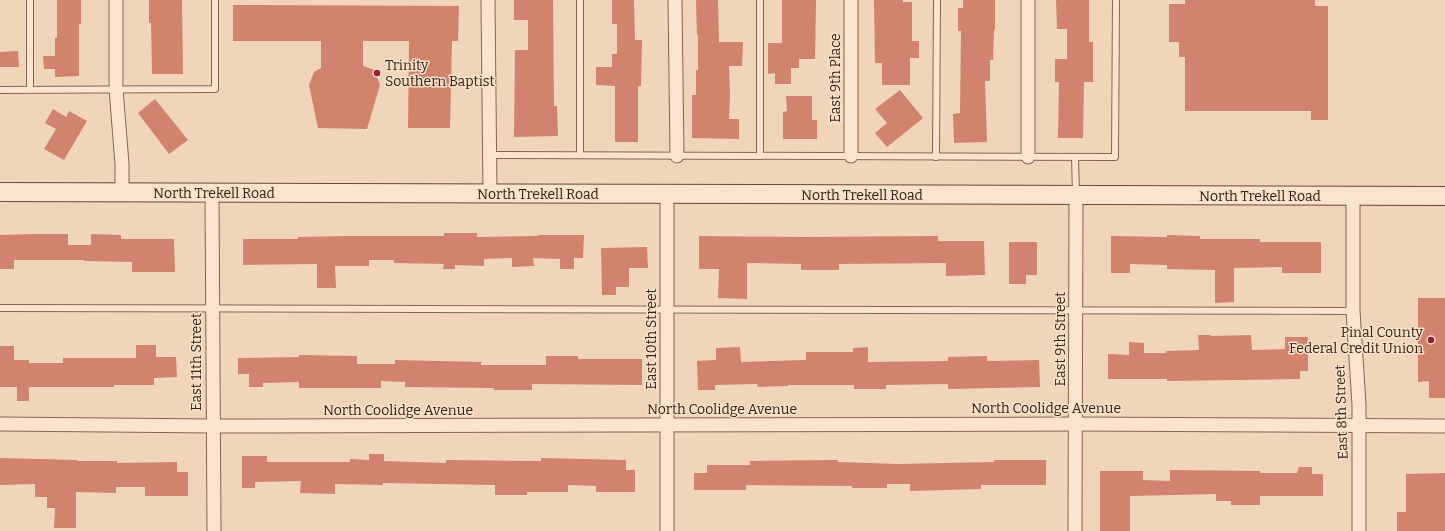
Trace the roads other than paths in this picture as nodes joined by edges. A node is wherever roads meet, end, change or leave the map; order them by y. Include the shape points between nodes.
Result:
1 (30, 0) edge
2 (116, 0) edge
3 (215, 0) edge
4 (488, 0) edge
5 (580, 0) edge
6 (675, 0) edge
7 (760, 0) edge
8 (851, 0) edge
9 (937, 0) edge
10 (1028, 0) edge
11 (1116, 0) edge
12 (116, 89) junction
13 (0, 90) edge
14 (30, 90) junction
15 (489, 155) junction
16 (580, 155) junction
17 (677, 156) junction
18 (760, 156) junction
19 (851, 156) junction
20 (936, 157) junction
21 (1028, 157) junction
22 (1075, 157) junction
23 (0, 192) edge
24 (122, 193) junction
25 (212, 193) junction
26 (490, 194) junction
27 (666, 194) junction
28 (1076, 195) junction
29 (1353, 196) junction
30 (1445, 196) edge
31 (0, 308) edge
32 (212, 308) junction
33 (667, 309) junction
34 (1076, 310) junction
35 (1353, 311) junction
36 (0, 424) edge
37 (1076, 424) junction
38 (213, 426) junction
39 (667, 426) junction
40 (1359, 426) junction
41 (1445, 426) edge
42 (214, 531) edge
43 (667, 531) edge
44 (1075, 531) edge
45 (1359, 531) edge

1 - 14 lane
2 - 12 street
3 - 12 lane via 215,89
4 - 15 street
5 - 16 lane
6 - 17 street
7 - 18 lane
8 - 19 street, East 9th Place
9 - 20 lane
10 - 21 street
11 - 22 lane via 1115,158
12 - 14 lane
12 - 24 street
13 - 14 lane
15 - 16 lane
15 - 26 street
16 - 17 lane
17 - 18 lane
18 - 19 lane
19 - 20 lane
20 - 21 lane
21 - 22 lane
22 - 28 lane
23 - 24 main road, North Trekell Road
24 - 25 main road, North Trekell Road
25 - 26 main road, North Trekell Road
25 - 32 street, East 11th Street
26 - 27 main road, North Trekell Road
27 - 28 main road, North Trekell Road
27 - 33 street, East 10th Street
28 - 29 main road, North Trekell Road
28 - 34 street, East 9th Street
29 - 30 main road, North Trekell Road
29 - 35 street, East 8th Street
31 - 32 lane
32 - 33 lane
32 - 38 street, East 11th Street
33 - 34 lane
33 - 39 street, East 10th Street
34 - 35 lane
34 - 37 street, East 9th Street
35 - 40 street, East 8th Street
36 - 38 street, North Coolidge Avenue
37 - 39 street, North Coolidge Avenue
37 - 40 street, North Coolidge Avenue
37 - 44 street, East 9th Street
38 - 39 street, North Coolidge Avenue
38 - 42 street, East 11th Street
39 - 43 street, East 10th Street
40 - 41 street, North Coolidge Avenue
40 - 45 street, East 8th Street

